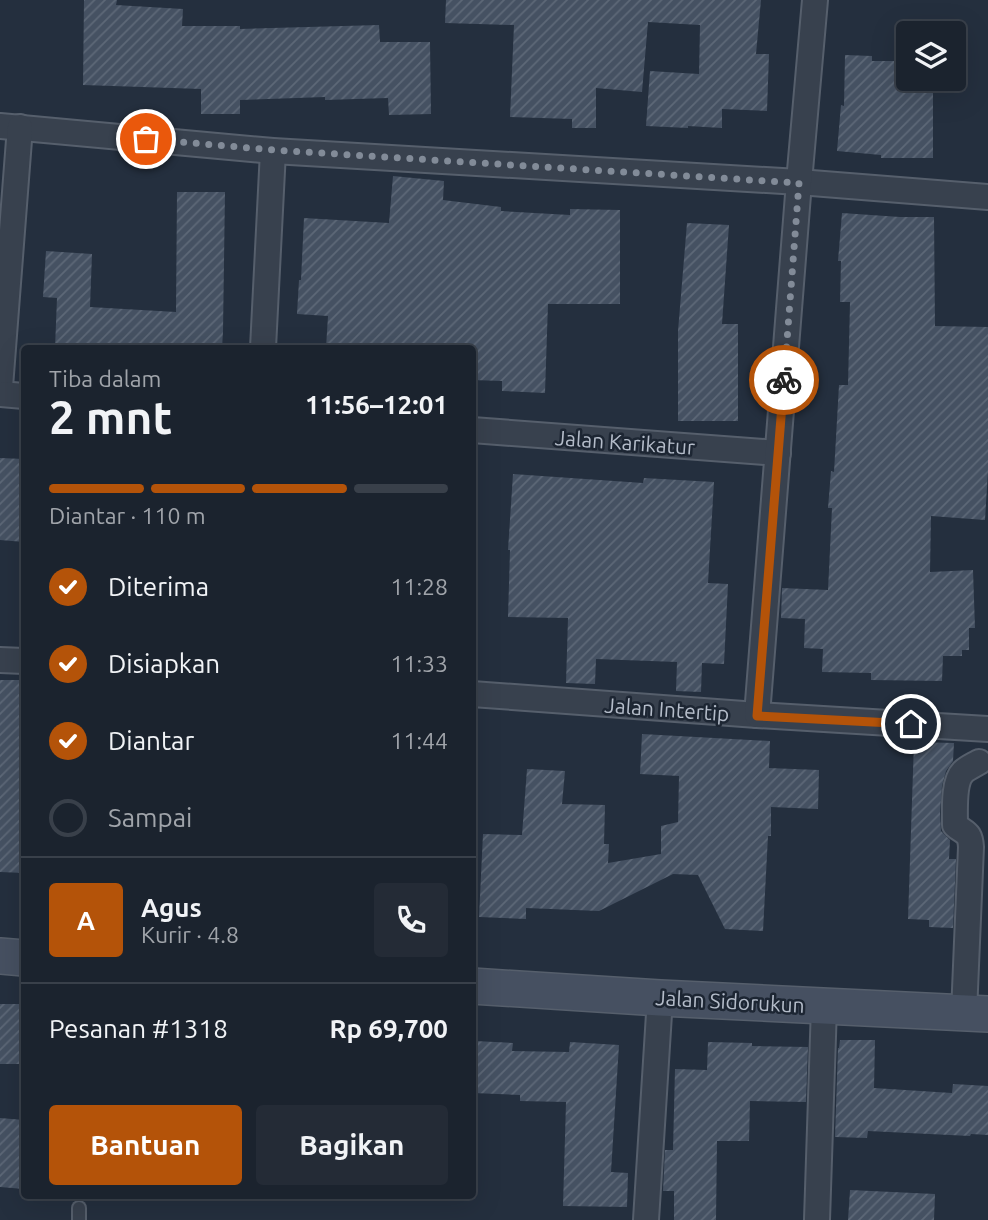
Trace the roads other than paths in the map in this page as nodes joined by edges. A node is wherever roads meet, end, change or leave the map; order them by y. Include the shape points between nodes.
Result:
1 (815, 0) edge
2 (10, 127) edge
3 (273, 150) junction
4 (799, 183) junction
5 (988, 197) edge
6 (263, 345) edge
7 (0, 387) edge
8 (0, 394) edge
9 (21, 396) edge
10 (476, 430) edge
11 (778, 453) junction
12 (0, 660) edge
13 (21, 661) edge
14 (476, 694) edge
15 (757, 716) junction
16 (988, 729) edge
17 (979, 762) dead end
18 (0, 956) edge
19 (21, 958) edge
20 (476, 986) edge
21 (660, 998) junction
22 (824, 1006) junction
23 (976, 1014) edge
24 (646, 1220) edge
25 (817, 1220) edge

1 - 4 street
2 - 3 street
2 - 7 street
3 - 4 street
3 - 6 street
4 - 5 street
4 - 11 street
8 - 9 street
10 - 11 street, Jalan Karikatur
11 - 15 street
12 - 13 street
14 - 15 street, Jalan Intertip
15 - 16 street, Jalan Intertip
17 - 23 street via 959,780 955,825 970,838
18 - 19 street
20 - 21 street, Jalan Sidorukun
21 - 22 street, Jalan Sidorukun
21 - 24 street
22 - 23 street, Jalan Sidorukun
22 - 25 street

